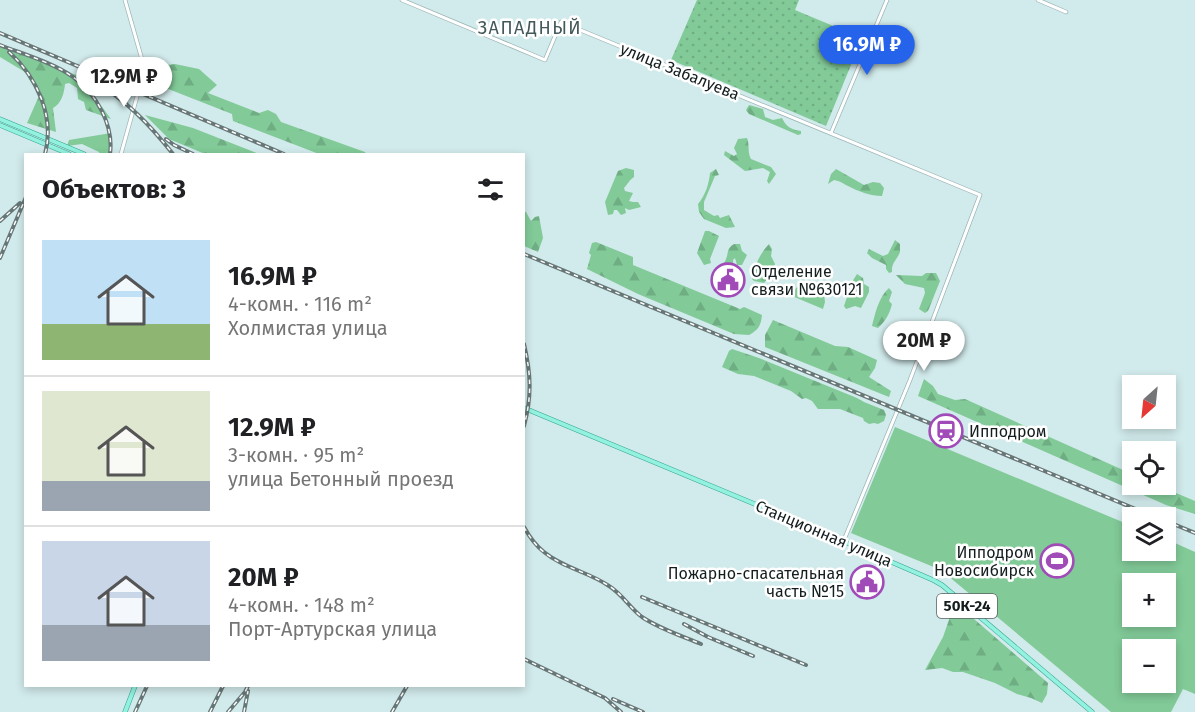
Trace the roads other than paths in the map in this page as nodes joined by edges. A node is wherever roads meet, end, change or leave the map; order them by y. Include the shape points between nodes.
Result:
1 (125, 0) edge
2 (402, 0) edge
3 (887, 0) edge
4 (1038, 0) edge
5 (1066, 12) dead end
6 (0, 119) edge
7 (0, 125) edge
8 (831, 134) junction
9 (67, 153) edge
10 (82, 153) edge
11 (121, 153) edge
12 (525, 408) edge
13 (843, 540) junction
14 (135, 687) edge
15 (125, 712) edge
16 (1092, 712) edge

1 - 11 street via 143,75
2 - 8 street, улица Забалуева via 545,60 561,22
3 - 8 street
4 - 5 street
6 - 10 main road
7 - 9 main road
8 - 13 street, улица Забалуева via 980,195 910,380
12 - 13 main road, Станционная улица / 50К-24
13 - 16 main road, Станционная улица / 50К-24 via 942,585
14 - 15 main road

